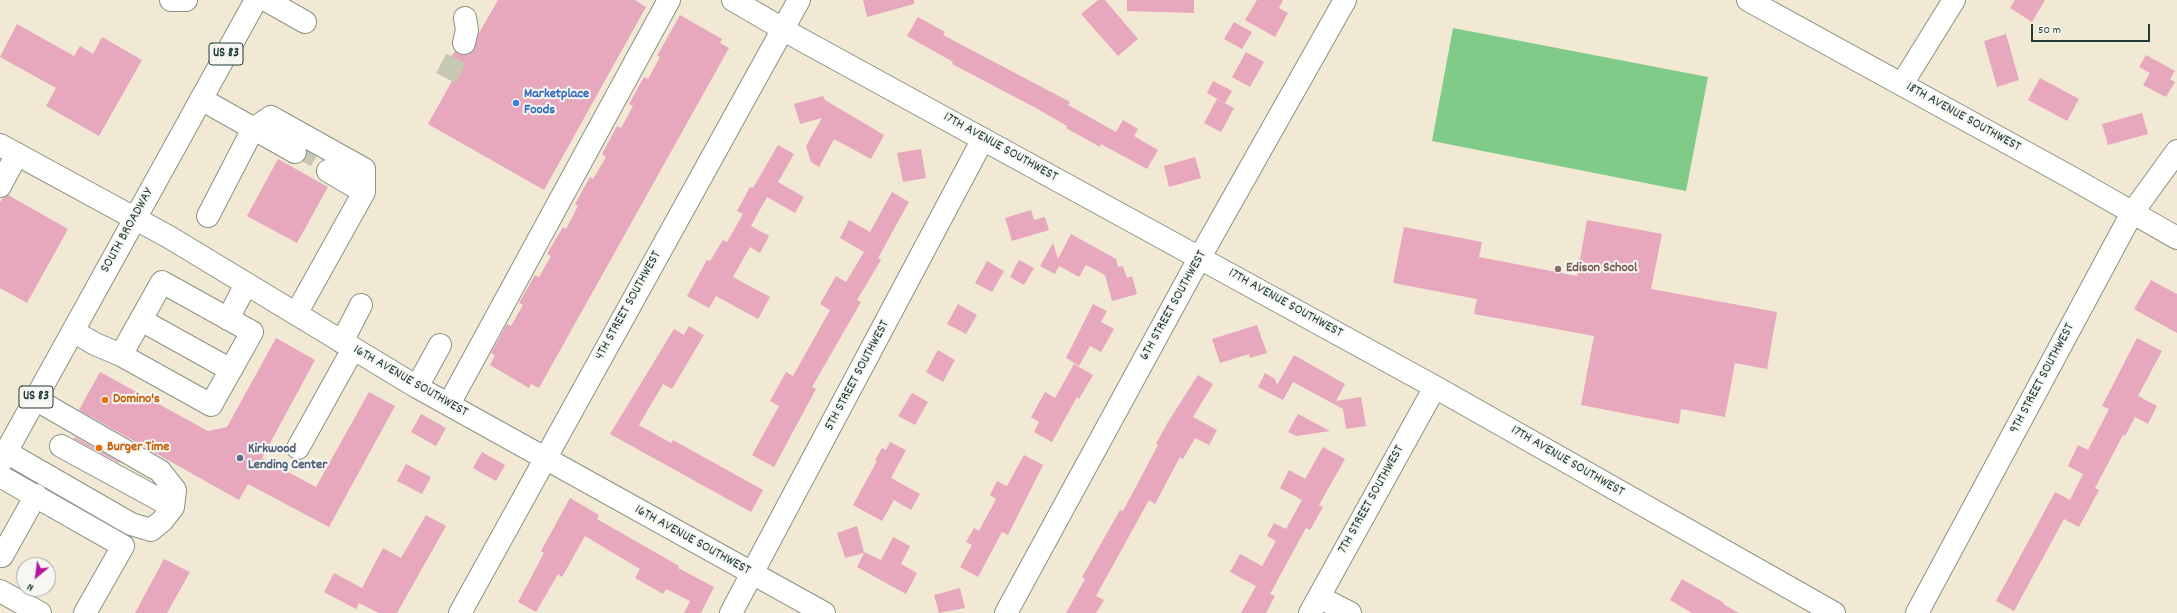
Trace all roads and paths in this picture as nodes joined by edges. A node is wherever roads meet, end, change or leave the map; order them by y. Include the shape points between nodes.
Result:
1 (171, 0) edge
2 (186, 0) edge
3 (256, 0) edge
4 (266, 0) edge
5 (669, 0) edge
6 (733, 0) edge
7 (799, 0) edge
8 (1345, 0) edge
9 (1748, 0) edge
10 (1954, 0) edge
11 (465, 18) dead end
12 (305, 22) dead end
13 (783, 30) junction
14 (464, 43) tunnel mouth
15 (1902, 84) junction
16 (201, 99) junction
17 (253, 129) junction
18 (983, 139) junction
19 (9, 149) edge
20 (291, 150) tunnel mouth
21 (2177, 151) edge
22 (331, 173) tunnel mouth
23 (0, 186) edge
24 (364, 192) junction
25 (2132, 213) junction
26 (208, 216) dead end
27 (135, 218) junction
28 (2177, 238) edge
29 (1200, 257) junction
30 (246, 284) junction
31 (361, 305) dead end
32 (296, 314) junction
33 (228, 318) junction
34 (140, 320) junction
35 (73, 332) junction
36 (347, 345) junction
37 (440, 346) dead end
38 (121, 355) junction
39 (231, 370) junction
40 (417, 387) junction
41 (1435, 387) junction
42 (35, 399) junction
43 (449, 404) junction
44 (73, 420) junction
45 (61, 446) junction
46 (298, 448) dead end
47 (3, 457) edge
48 (545, 459) junction
49 (46, 475) junction
50 (0, 476) edge
51 (36, 495) junction
52 (173, 507) junction
53 (0, 555) edge
54 (752, 574) junction
55 (0, 591) edge
56 (1314, 605) edge
57 (40, 613) edge
58 (84, 613) edge
59 (460, 613) edge
60 (731, 613) edge
61 (824, 613) edge
62 (1006, 613) edge
63 (1350, 613) edge
64 (1834, 613) edge
65 (1917, 613) edge

1 - 2 street
3 - 16 street, SOUTH BROADWAY / US 83
4 - 12 street
5 - 43 street
6 - 13 street, 17TH AVENUE SOUTHWEST
7 - 13 street, 4TH STREET SOUTHWEST
8 - 29 street, 6TH STREET SOUTHWEST
9 - 15 street, 18TH AVENUE SOUTHWEST
10 - 15 street
11 - 14 street via 467,30
13 - 18 street, 17TH AVENUE SOUTHWEST
13 - 48 street, 4TH STREET SOUTHWEST
15 - 25 street, 18TH AVENUE SOUTHWEST
16 - 17 street
16 - 27 street, SOUTH BROADWAY / US 83
17 - 20 street
17 - 24 street via 271,118 364,169
17 - 26 street
18 - 29 street, 17TH AVENUE SOUTHWEST
18 - 54 street, 5TH STREET SOUTHWEST
19 - 23 street
19 - 27 street, 16TH AVENUE SOUTHWEST
21 - 25 street, 9TH STREET SOUTHWEST
22 - 24 street
24 - 32 street
25 - 28 street, 18TH AVENUE SOUTHWEST
25 - 65 street, 9TH STREET SOUTHWEST
27 - 30 street, 16TH AVENUE SOUTHWEST
27 - 35 street, SOUTH BROADWAY / US 83
29 - 41 street, 17TH AVENUE SOUTHWEST
29 - 62 street, 6TH STREET SOUTHWEST
30 - 32 street, 16TH AVENUE SOUTHWEST
30 - 33 street
31 - 36 street
32 - 36 street, 16TH AVENUE SOUTHWEST
33 - 34 street via 162,282
33 - 39 street via 252,332
34 - 38 street
34 - 39 street
35 - 38 street
35 - 42 street, SOUTH BROADWAY / US 83
36 - 40 street, 16TH AVENUE SOUTHWEST
36 - 46 street
37 - 40 street
38 - 39 street via 211,405
40 - 43 street, 16TH AVENUE SOUTHWEST
41 - 56 street, 7TH STREET SOUTHWEST
41 - 64 street, 17TH AVENUE SOUTHWEST
42 - 44 street
42 - 47 street, SOUTH BROADWAY / US 83
43 - 48 street, 16TH AVENUE SOUTHWEST
44 - 45 street
44 - 52 street via 160,471 174,490
45 - 49 street
45 - 52 street
47 - 49 street
48 - 54 street, 16TH AVENUE SOUTHWEST
48 - 59 street, 4TH STREET SOUTHWEST
49 - 52 street via 131,524 151,530
50 - 51 street
51 - 53 street via 2,556
51 - 58 street via 123,546
54 - 60 street, 5TH STREET SOUTHWEST
54 - 61 street, 16TH AVENUE SOUTHWEST
55 - 57 street
56 - 63 street

